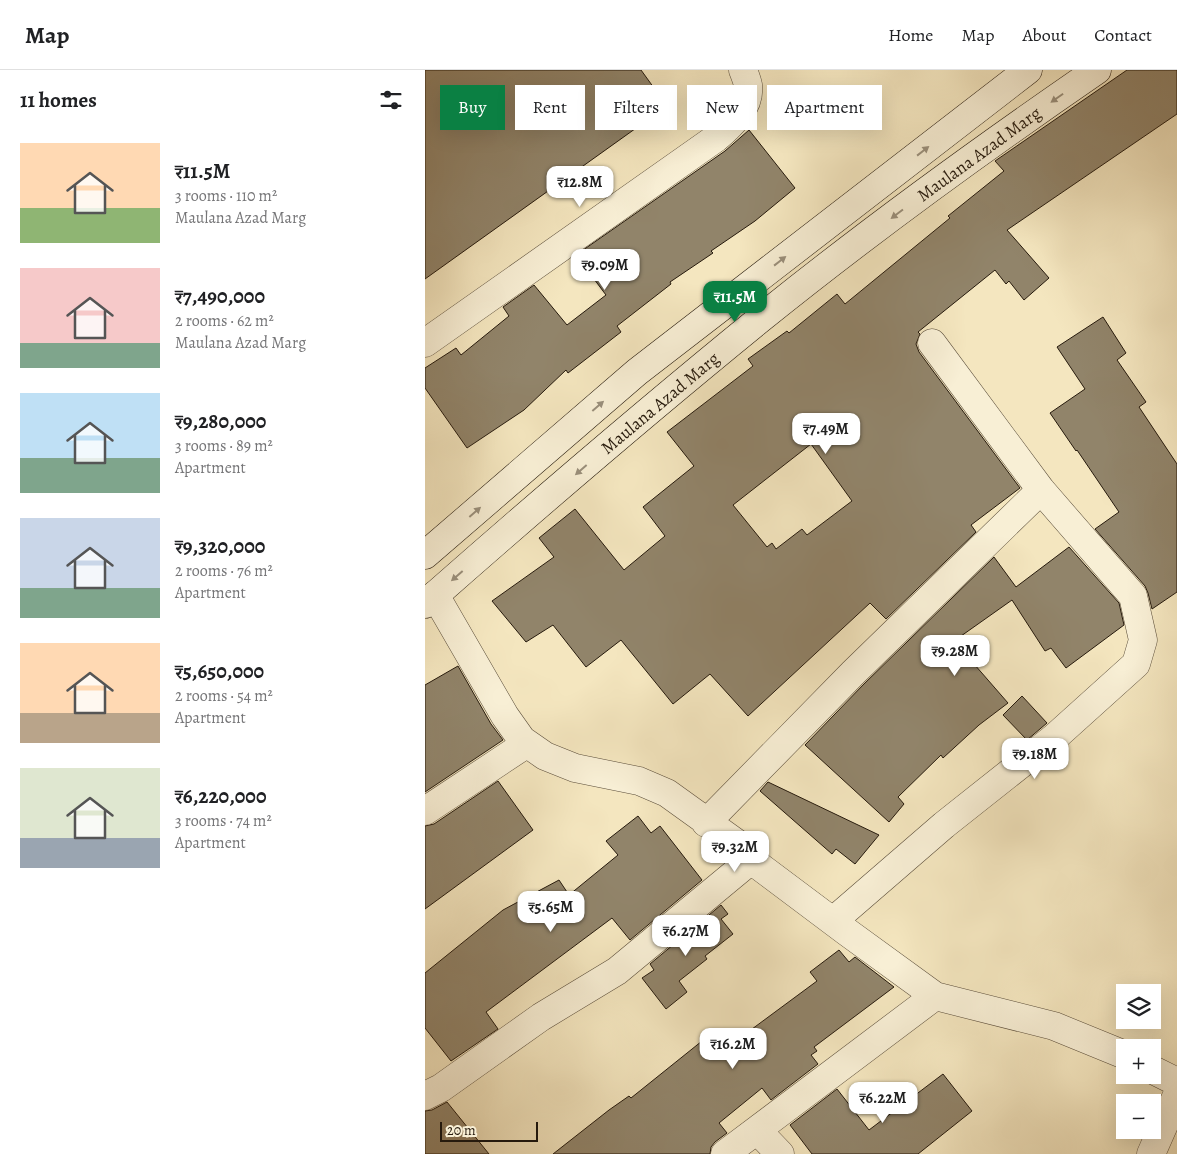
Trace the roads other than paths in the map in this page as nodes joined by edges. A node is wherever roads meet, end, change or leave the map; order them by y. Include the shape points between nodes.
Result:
1 (743, 70) edge
2 (1028, 70) edge
3 (1097, 70) edge
4 (425, 343) edge
5 (933, 343) dead end
6 (1041, 490) junction
7 (425, 555) edge
8 (430, 599) edge
9 (526, 744) junction
10 (425, 812) edge
11 (706, 822) junction
12 (751, 860) junction
13 (833, 921) junction
14 (935, 996) junction
15 (1116, 1052) edge
16 (1161, 1074) edge
17 (1177, 1082) edge
18 (1177, 1095) edge
19 (425, 1096) edge
20 (757, 1130) junction
21 (725, 1154) edge
22 (780, 1154) edge
23 (1151, 1154) edge

1 - 4 street via 749,86 745,104 733,124
7 -> 2 street, Maulana Azad Marg via 637,372
3 -> 8 street, Maulana Azad Marg via 979,151 761,318
5 - 6 street
6 - 11 street
6 - 13 street via 1133,596 1143,640 1136,664 1055,737 943,825
8 - 9 street
9 - 10 street
9 - 11 street via 575,768 639,781 667,793
11 - 12 street via 742,847
12 - 13 street
12 - 19 street via 617,971 541,1017
13 - 14 street
14 - 15 street via 1054,1026
14 - 20 street
16 - 17 street
18 - 23 street
20 - 21 street
20 - 22 street

